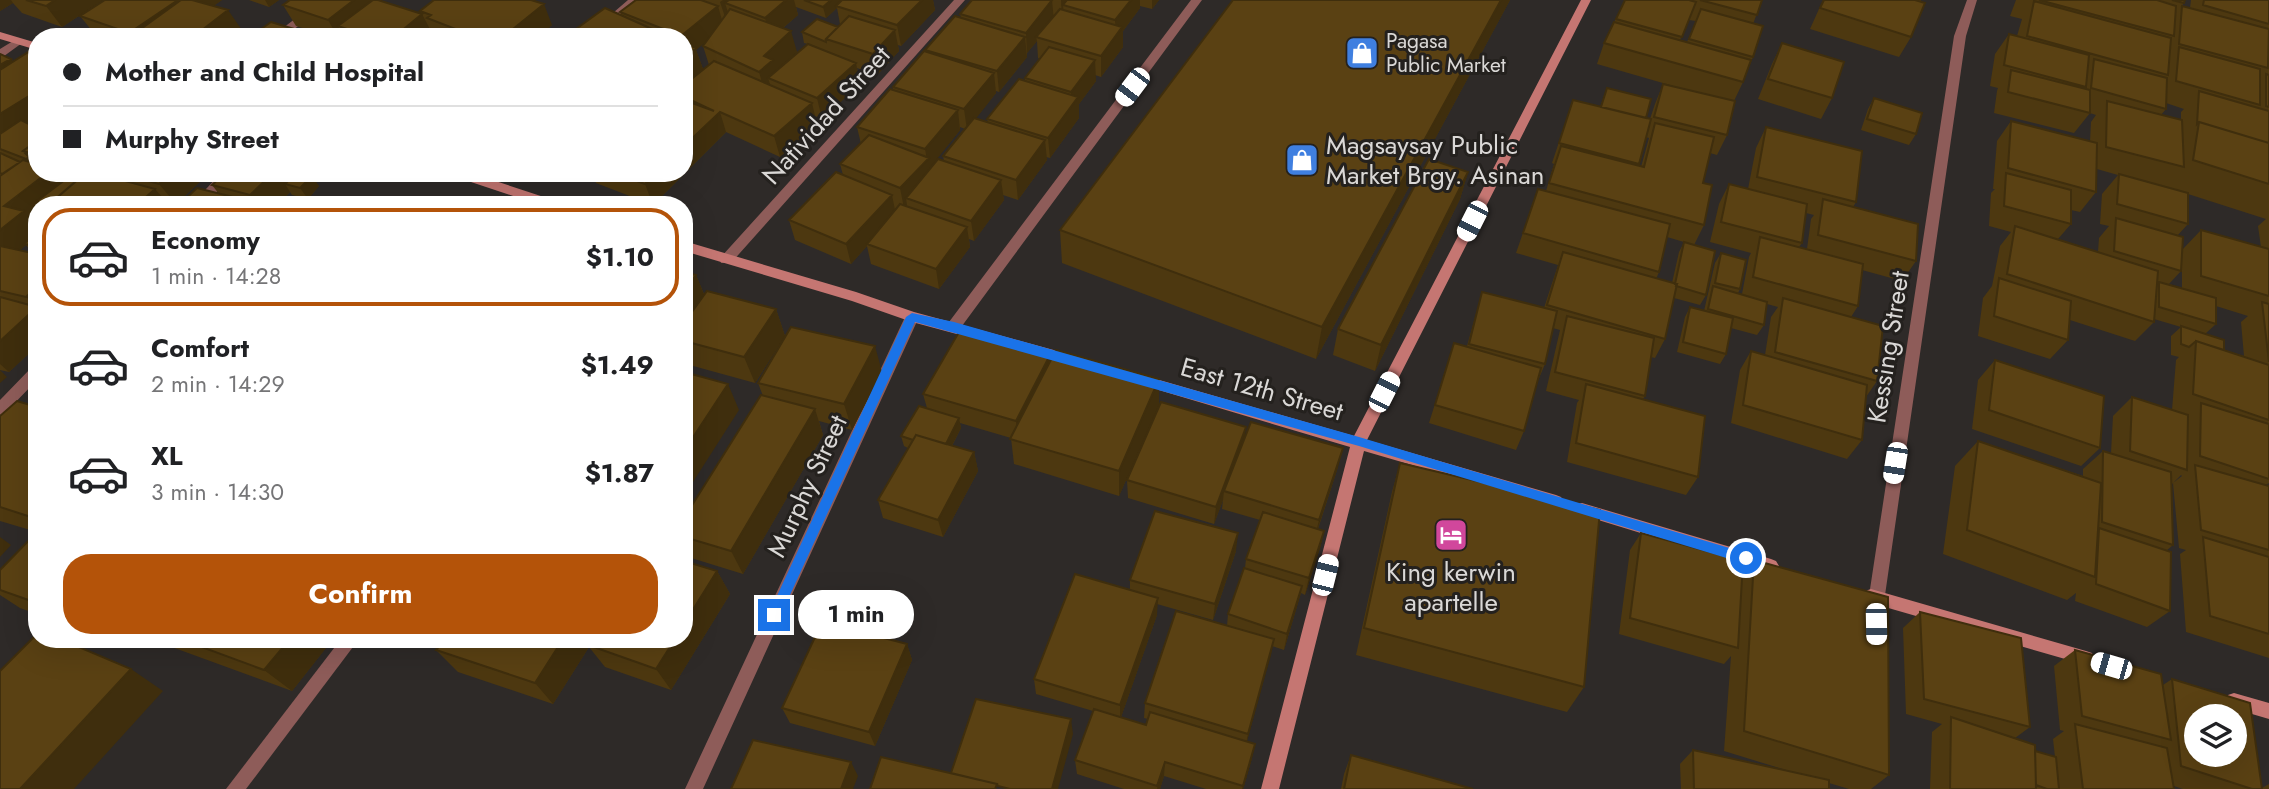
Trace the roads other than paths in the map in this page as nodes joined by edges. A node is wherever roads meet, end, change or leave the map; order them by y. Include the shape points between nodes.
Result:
1 (327, 0) edge
2 (635, 0) edge
3 (960, 0) edge
4 (1197, 0) edge
5 (1586, 0) edge
6 (1972, 0) edge
7 (288, 28) edge
8 (601, 28) edge
9 (0, 35) edge
10 (18, 41) junction
11 (28, 44) edge
12 (0, 55) edge
13 (219, 182) edge
14 (485, 182) edge
15 (206, 196) edge
16 (527, 196) edge
17 (693, 249) edge
18 (726, 260) junction
19 (912, 317) junction
20 (954, 327) junction
21 (1084, 364) edge
22 (1124, 375) edge
23 (28, 380) edge
24 (0, 409) edge
25 (1359, 442) junction
26 (1782, 569) edge
27 (1868, 595) junction
28 (1876, 624) edge
29 (344, 648) edge
30 (2098, 662) edge
31 (2217, 696) edge
32 (2269, 711) edge
33 (235, 789) edge
34 (694, 789) edge
35 (1270, 789) edge

1 - 7 street
2 - 8 street
3 - 18 street, Natividad Street
4 - 20 street
5 - 25 street
6 - 27 street, Kessing Street via 1960,36
9 - 10 street
10 - 11 street
10 - 12 street
13 - 15 street
14 - 16 street
17 - 18 street
18 - 19 street
19 - 20 street
19 - 34 street, Murphy Street
20 - 21 street
22 - 25 street, East 12th Street
23 - 24 street
25 - 26 street, East 12th Street
25 - 35 street
27 - 28 street, Kessing Street
27 - 30 street
29 - 33 street
31 - 32 street

